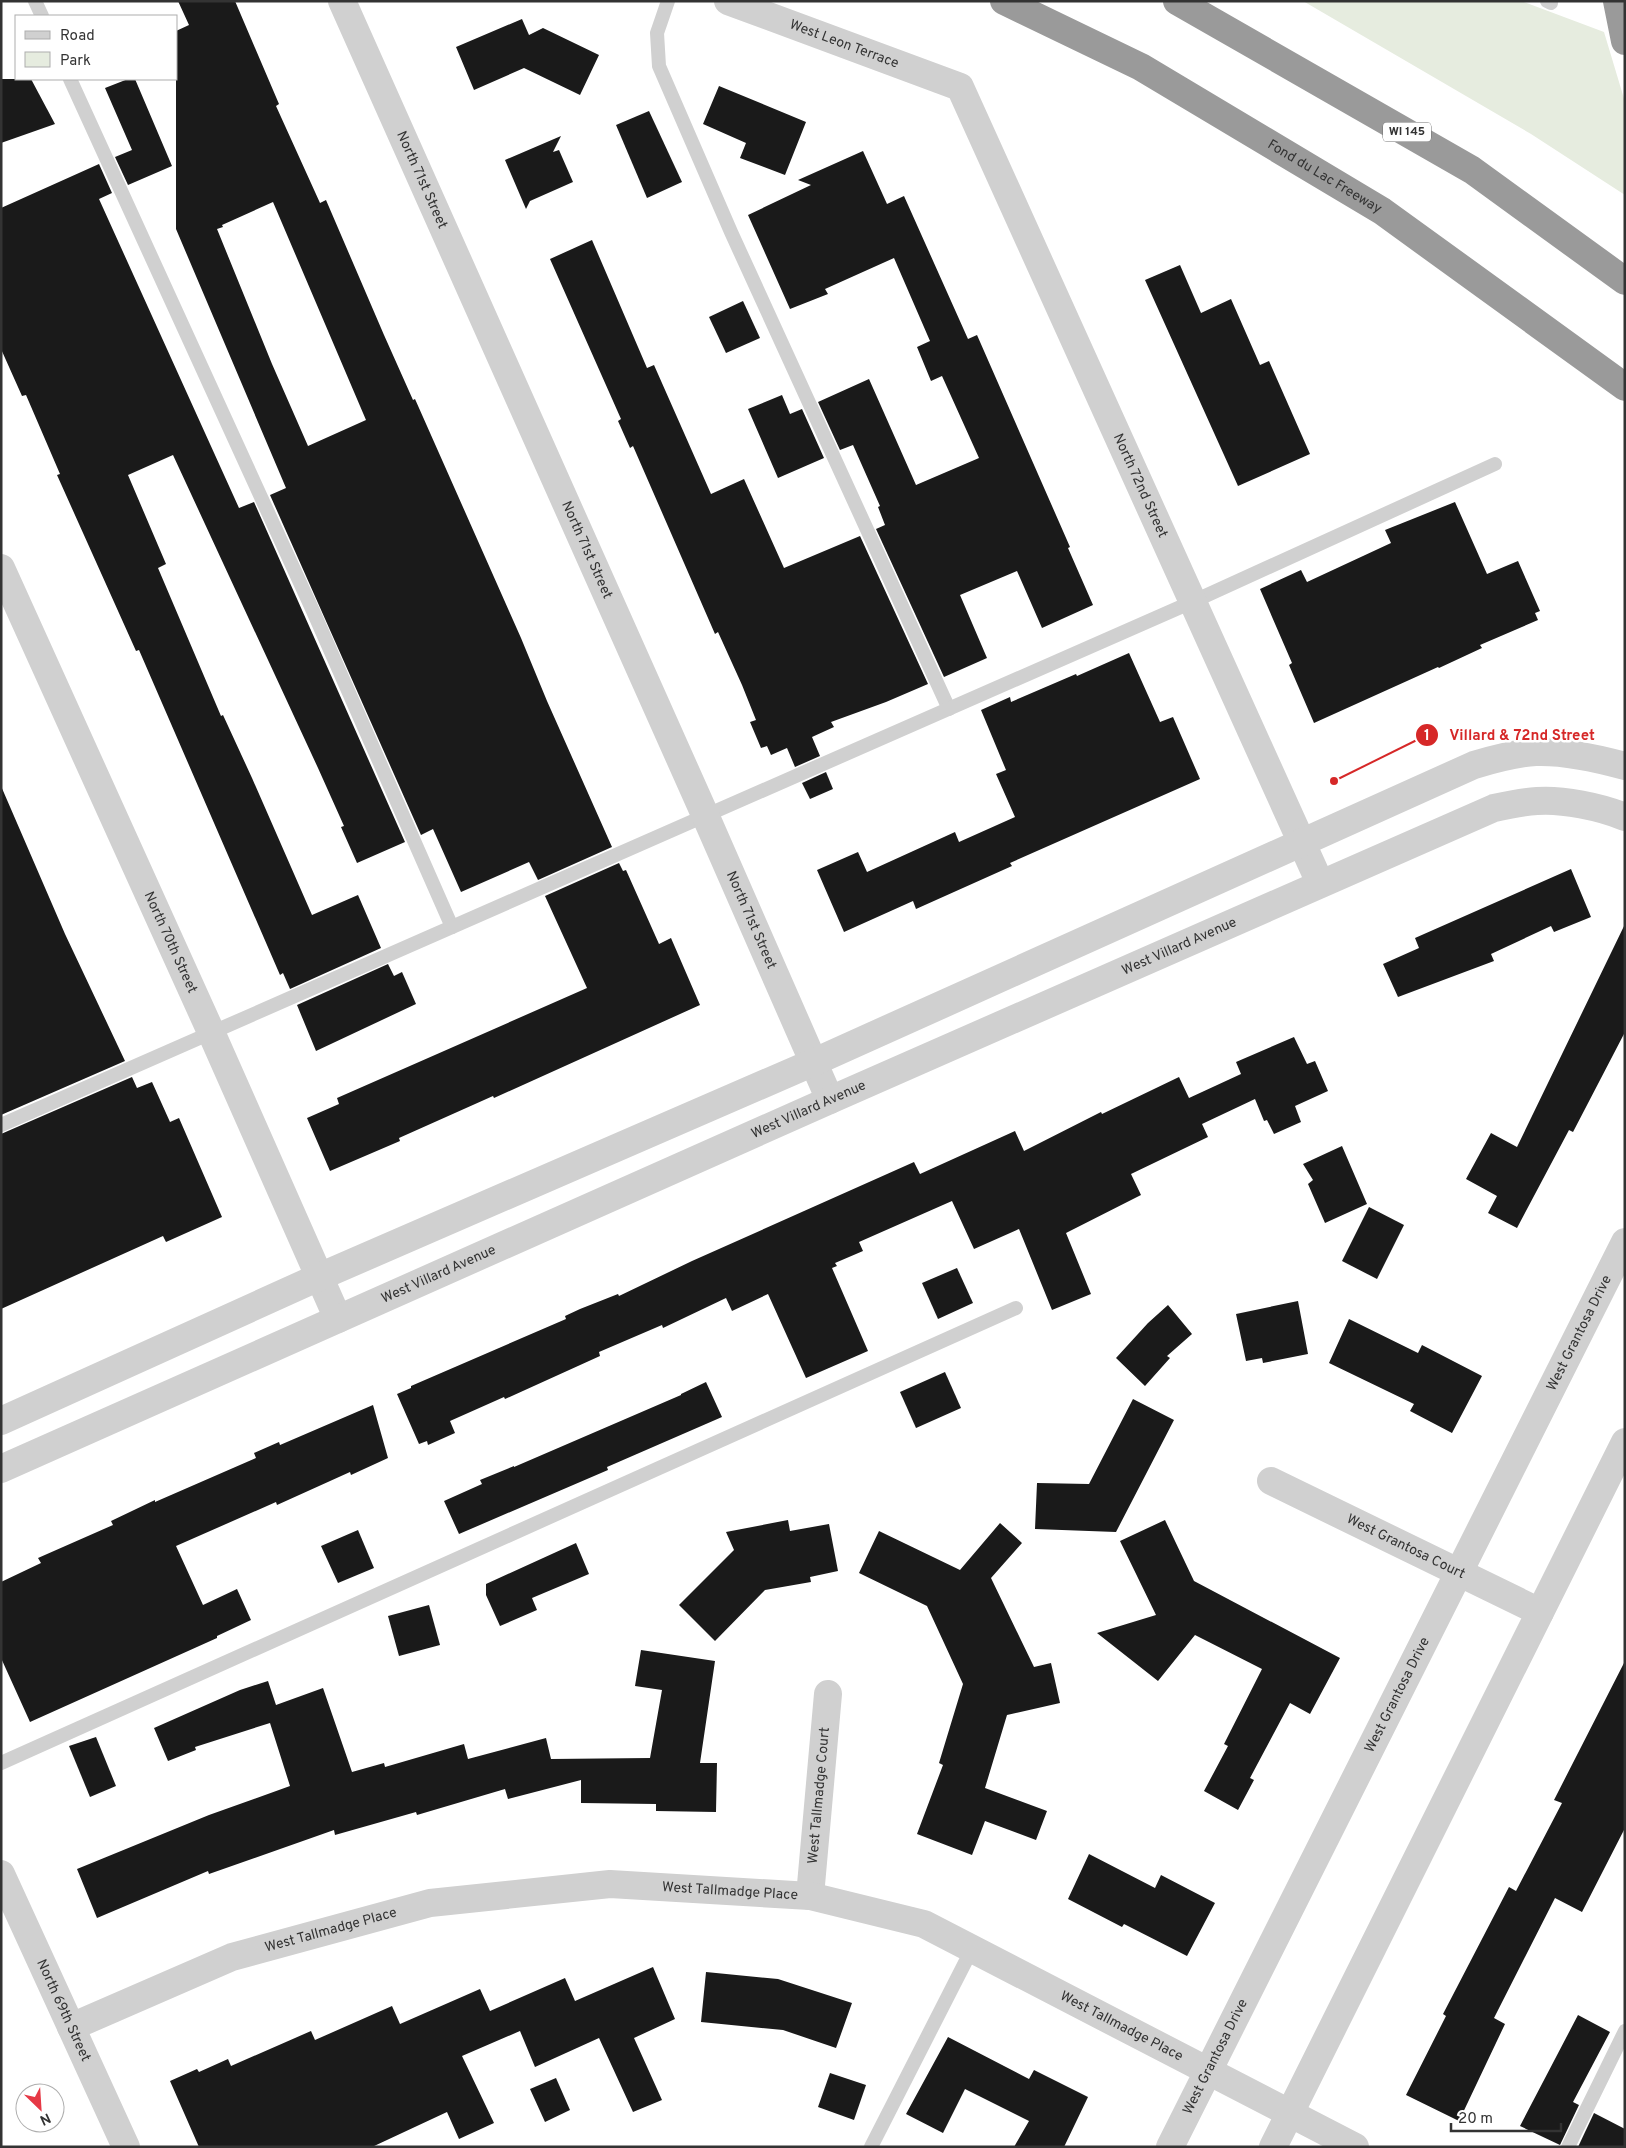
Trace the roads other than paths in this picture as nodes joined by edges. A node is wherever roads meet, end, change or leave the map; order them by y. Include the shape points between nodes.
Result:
1 (35, 1) edge
2 (342, 1) edge
3 (668, 1) edge
4 (728, 1) edge
5 (1004, 1) edge
6 (1177, 1) edge
7 (1617, 1) edge
8 (42, 15) edge
9 (1625, 41) edge
10 (70, 80) edge
11 (960, 87) joint
12 (1625, 281) edge
13 (1625, 387) edge
14 (1495, 464) dead end
15 (1, 568) edge
16 (1192, 602) junction
17 (949, 710) junction
18 (1625, 766) edge
19 (706, 817) junction
20 (1625, 817) edge
21 (1301, 842) junction
22 (1320, 883) junction
23 (452, 927) junction
24 (211, 1032) junction
25 (812, 1063) junction
26 (830, 1100) junction
27 (1, 1125) edge
28 (1625, 1242) edge
29 (319, 1276) junction
30 (1016, 1308) dead end
31 (338, 1319) junction
32 (1, 1421) edge
33 (1625, 1442) edge
34 (1, 1469) edge
35 (1271, 1481) dead end
36 (1460, 1571) junction
37 (1540, 1612) junction
38 (828, 1694) dead end
39 (1, 1762) edge
40 (1, 1874) edge
41 (810, 1896) junction
42 (972, 1950) junction
43 (71, 2027) junction
44 (1625, 2031) edge
45 (1207, 2072) junction
46 (1290, 2114) junction
47 (126, 2147) edge
48 (871, 2147) edge
49 (1170, 2147) edge
50 (1273, 2147) edge
51 (1354, 2147) edge
52 (1568, 2147) edge

1 - 8 lane
2 - 19 street, North 71st Street
3 - 17 lane via 657,33 659,66 730,232
4 - 11 street, West Leon Terrace
5 - 13 highway, Fond du Lac Freeway via 1141,67 1382,211
6 - 12 highway, WI 145 via 1472,170
7 - 9 highway
10 - 23 lane via 313,611
11 - 16 street, North 72nd Street
14 - 16 lane
15 - 24 street, North 70th Street
16 - 17 lane
16 - 21 street, North 72nd Street
17 - 19 lane
18 - 21 street via 1569,754 1536,752 1502,757 1474,765
19 - 23 lane
19 - 25 street, North 71st Street
20 - 22 street, West Villard Avenue via 1575,804 1538,800 1494,808
21 - 22 street, North 72nd Street
21 - 25 street
22 - 26 street, West Villard Avenue
23 - 24 lane
24 - 27 lane
24 - 29 street, North 70th Street
25 - 26 street, North 71st Street
25 - 29 street
26 - 31 street, West Villard Avenue
28 - 36 street, West Grantosa Drive
29 - 31 street, North 70th Street
29 - 32 street
30 - 39 lane
31 - 34 street, West Villard Avenue
33 - 37 street
35 - 36 street, West Grantosa Court
36 - 37 street, West Grantosa Court
36 - 45 street, West Grantosa Drive
37 - 46 street
38 - 41 street, West Tallmadge Court
40 - 43 street, North 69th Street
41 - 42 street, West Tallmadge Place via 924,1924
41 - 43 street, West Tallmadge Place via 610,1884 430,1903 232,1957
42 - 45 street, West Tallmadge Place
42 - 48 lane
43 - 47 street, North 69th Street
44 - 52 lane
45 - 46 street, West Tallmadge Place
45 - 49 street, West Grantosa Drive
46 - 50 street
46 - 51 street, West Tallmadge Place

